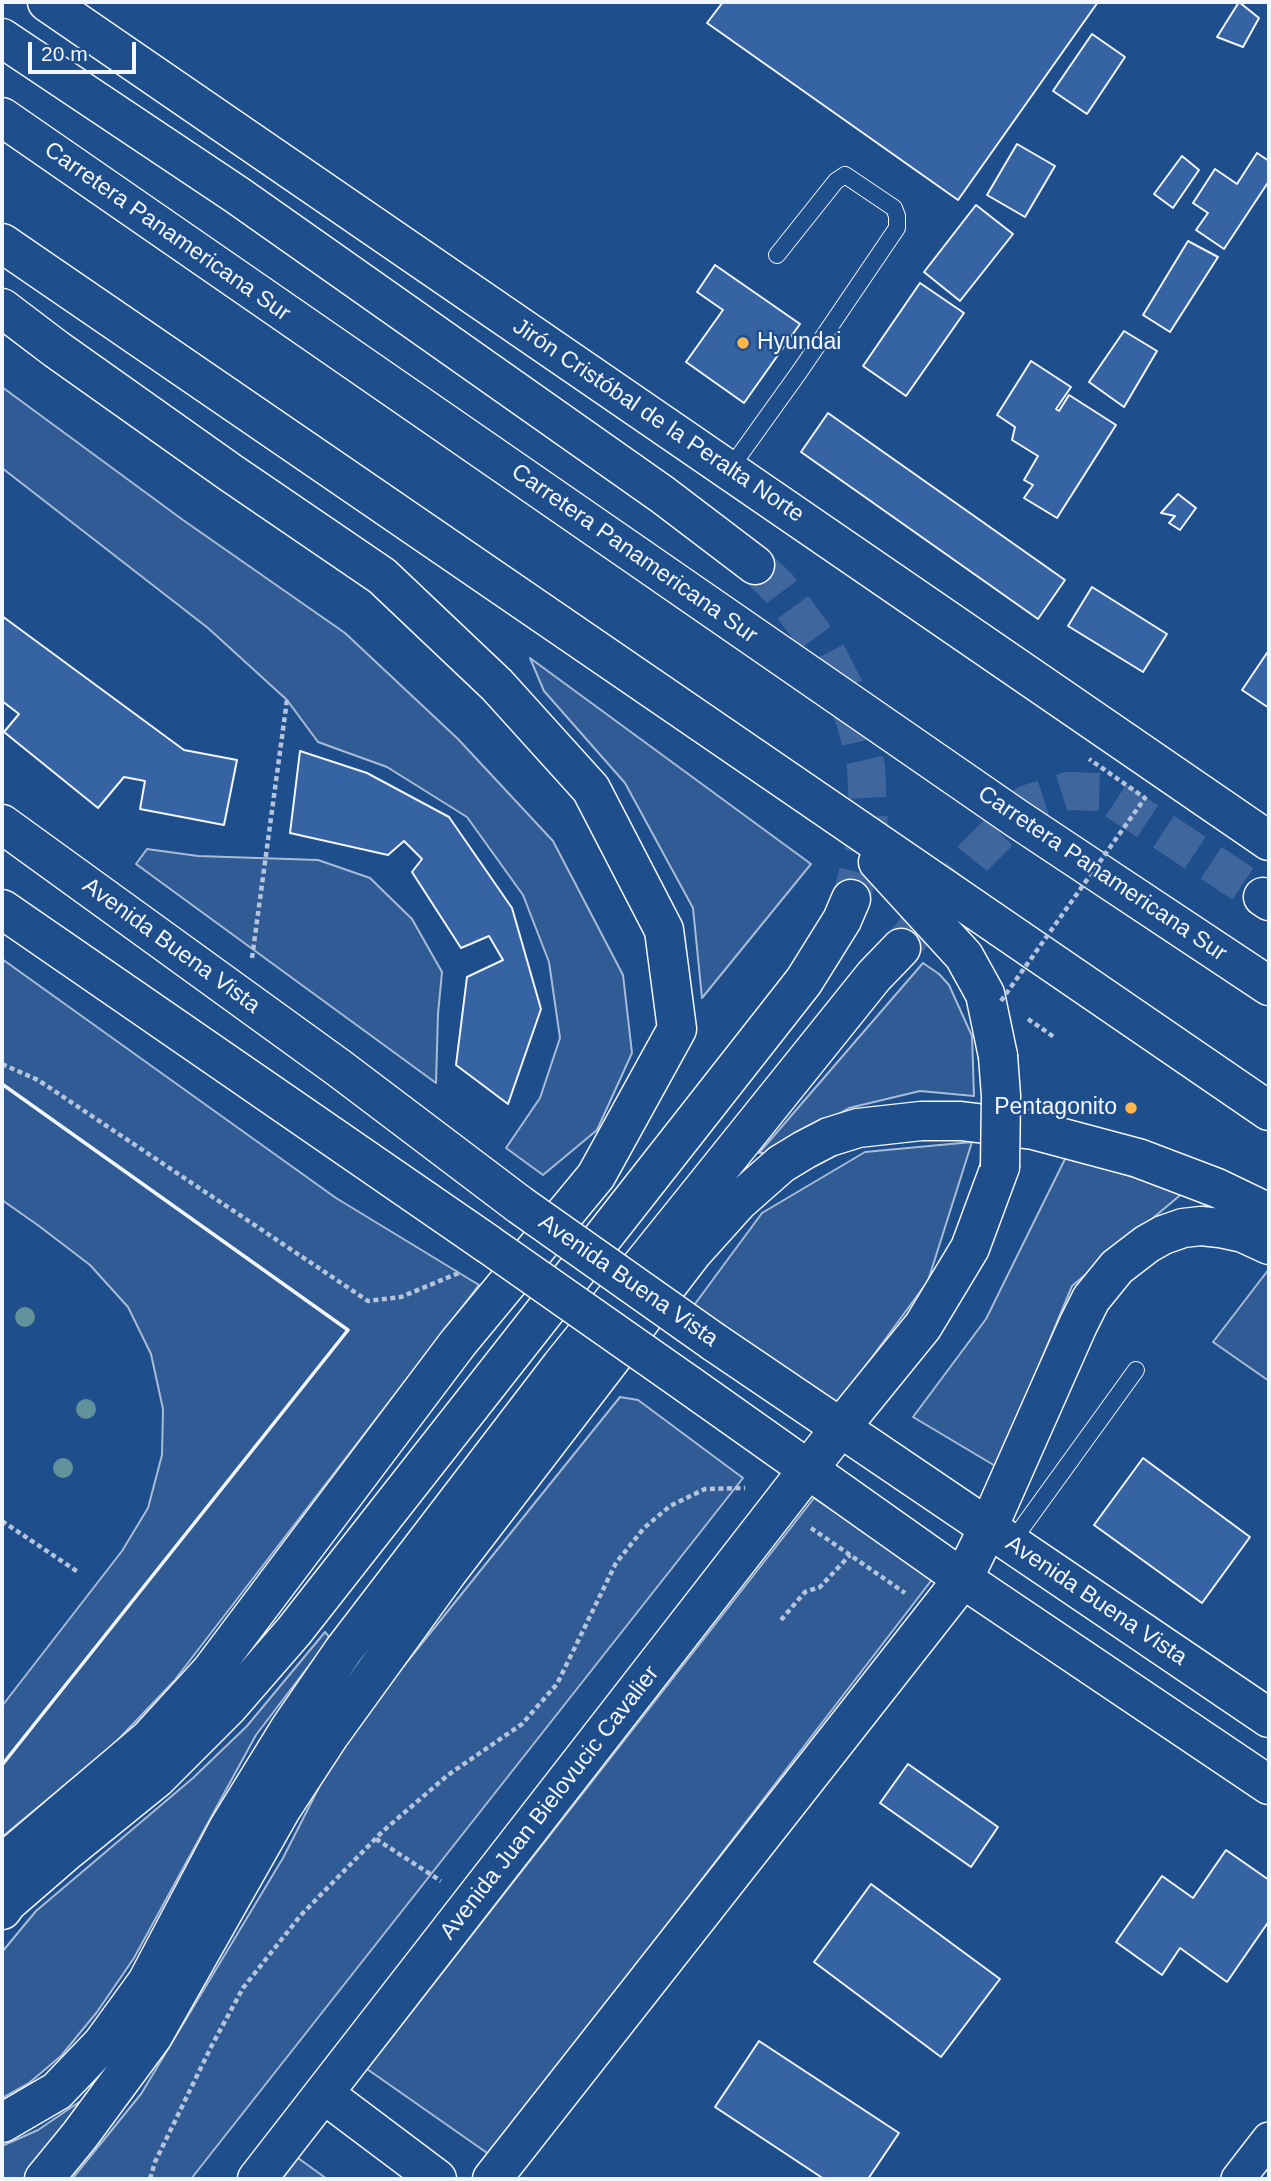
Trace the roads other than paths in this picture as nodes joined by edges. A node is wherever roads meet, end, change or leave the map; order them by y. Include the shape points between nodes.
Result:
1 (57, 4) edge
2 (2, 38) edge
3 (2, 117) edge
4 (2, 243) edge
5 (778, 255) dead end
6 (2, 307) edge
7 (729, 470) junction
8 (755, 565) tunnel mouth
9 (672, 702) junction
10 (2, 824) edge
11 (1269, 841) edge
12 (851, 899) tunnel mouth
13 (2, 909) edge
14 (901, 948) tunnel mouth
15 (1269, 986) edge
16 (1269, 1111) edge
17 (1269, 1213) edge
18 (1269, 1245) edge
19 (1136, 1370) dead end
20 (841, 1426) junction
21 (809, 1469) junction
22 (1000, 1535) junction
23 (963, 1579) junction
24 (1269, 1718) edge
25 (1269, 1786) edge
26 (2, 1864) edge
27 (2, 1910) edge
28 (324, 2094) junction
29 (2, 2123) edge
30 (1269, 2139) edge
31 (44, 2179) edge
32 (257, 2179) edge
33 (437, 2179) edge
34 (492, 2179) edge
35 (1238, 2179) edge

1 - 7 main road, Jirón Cristóbal de la Peralta Norte
2 - 8 main road via 237,195 652,487
3 - 15 main road, Carretera Panamericana Sur via 1005,810
4 - 9 main road
5 - 7 lane via 845,175 894,208 897,216 897,228
6 - 26 main road via 382,576 497,685 592,789 664,930 677,1028 596,1176 458,1343 211,1671 149,1739
7 - 11 main road, Jirón Cristóbal de la Peralta Norte
9 - 16 main road
9 - 20 main road, Avenida Juan Bielovucic Cavalier, bridge via 862,843 964,957 985,994 998,1056 1000,1167 970,1248 923,1326
10 - 20 main road, Avenida Buena Vista, bridge via 520,1205
12 - 27 main road via 804,981 294,1631 228,1707 157,1778
13 - 21 main road, bridge via 476,1257 688,1385
14 - 29 main road via 561,1366 344,1651 229,1827 147,1982 102,2044 57,2091
17 - 31 main road via 1128,1154 1032,1130 961,1121 858,1128 829,1137 781,1164 738,1202 693,1252 447,1573 282,1808 153,2036
18 - 22 main road via 1220,1228 1183,1228 1155,1240 1117,1267 1091,1299 1078,1325
19 - 22 lane
20 - 21 main road, Avenida Juan Bielovucic Cavalier
20 - 22 main road, Avenida Buena Vista
21 - 23 main road
21 - 28 main road, Avenida Juan Bielovucic Cavalier
22 - 23 main road
22 - 24 main road, Avenida Buena Vista
23 - 25 main road
23 - 34 main road
28 - 32 main road, Avenida Juan Bielovucic Cavalier
28 - 33 main road
30 - 35 street

